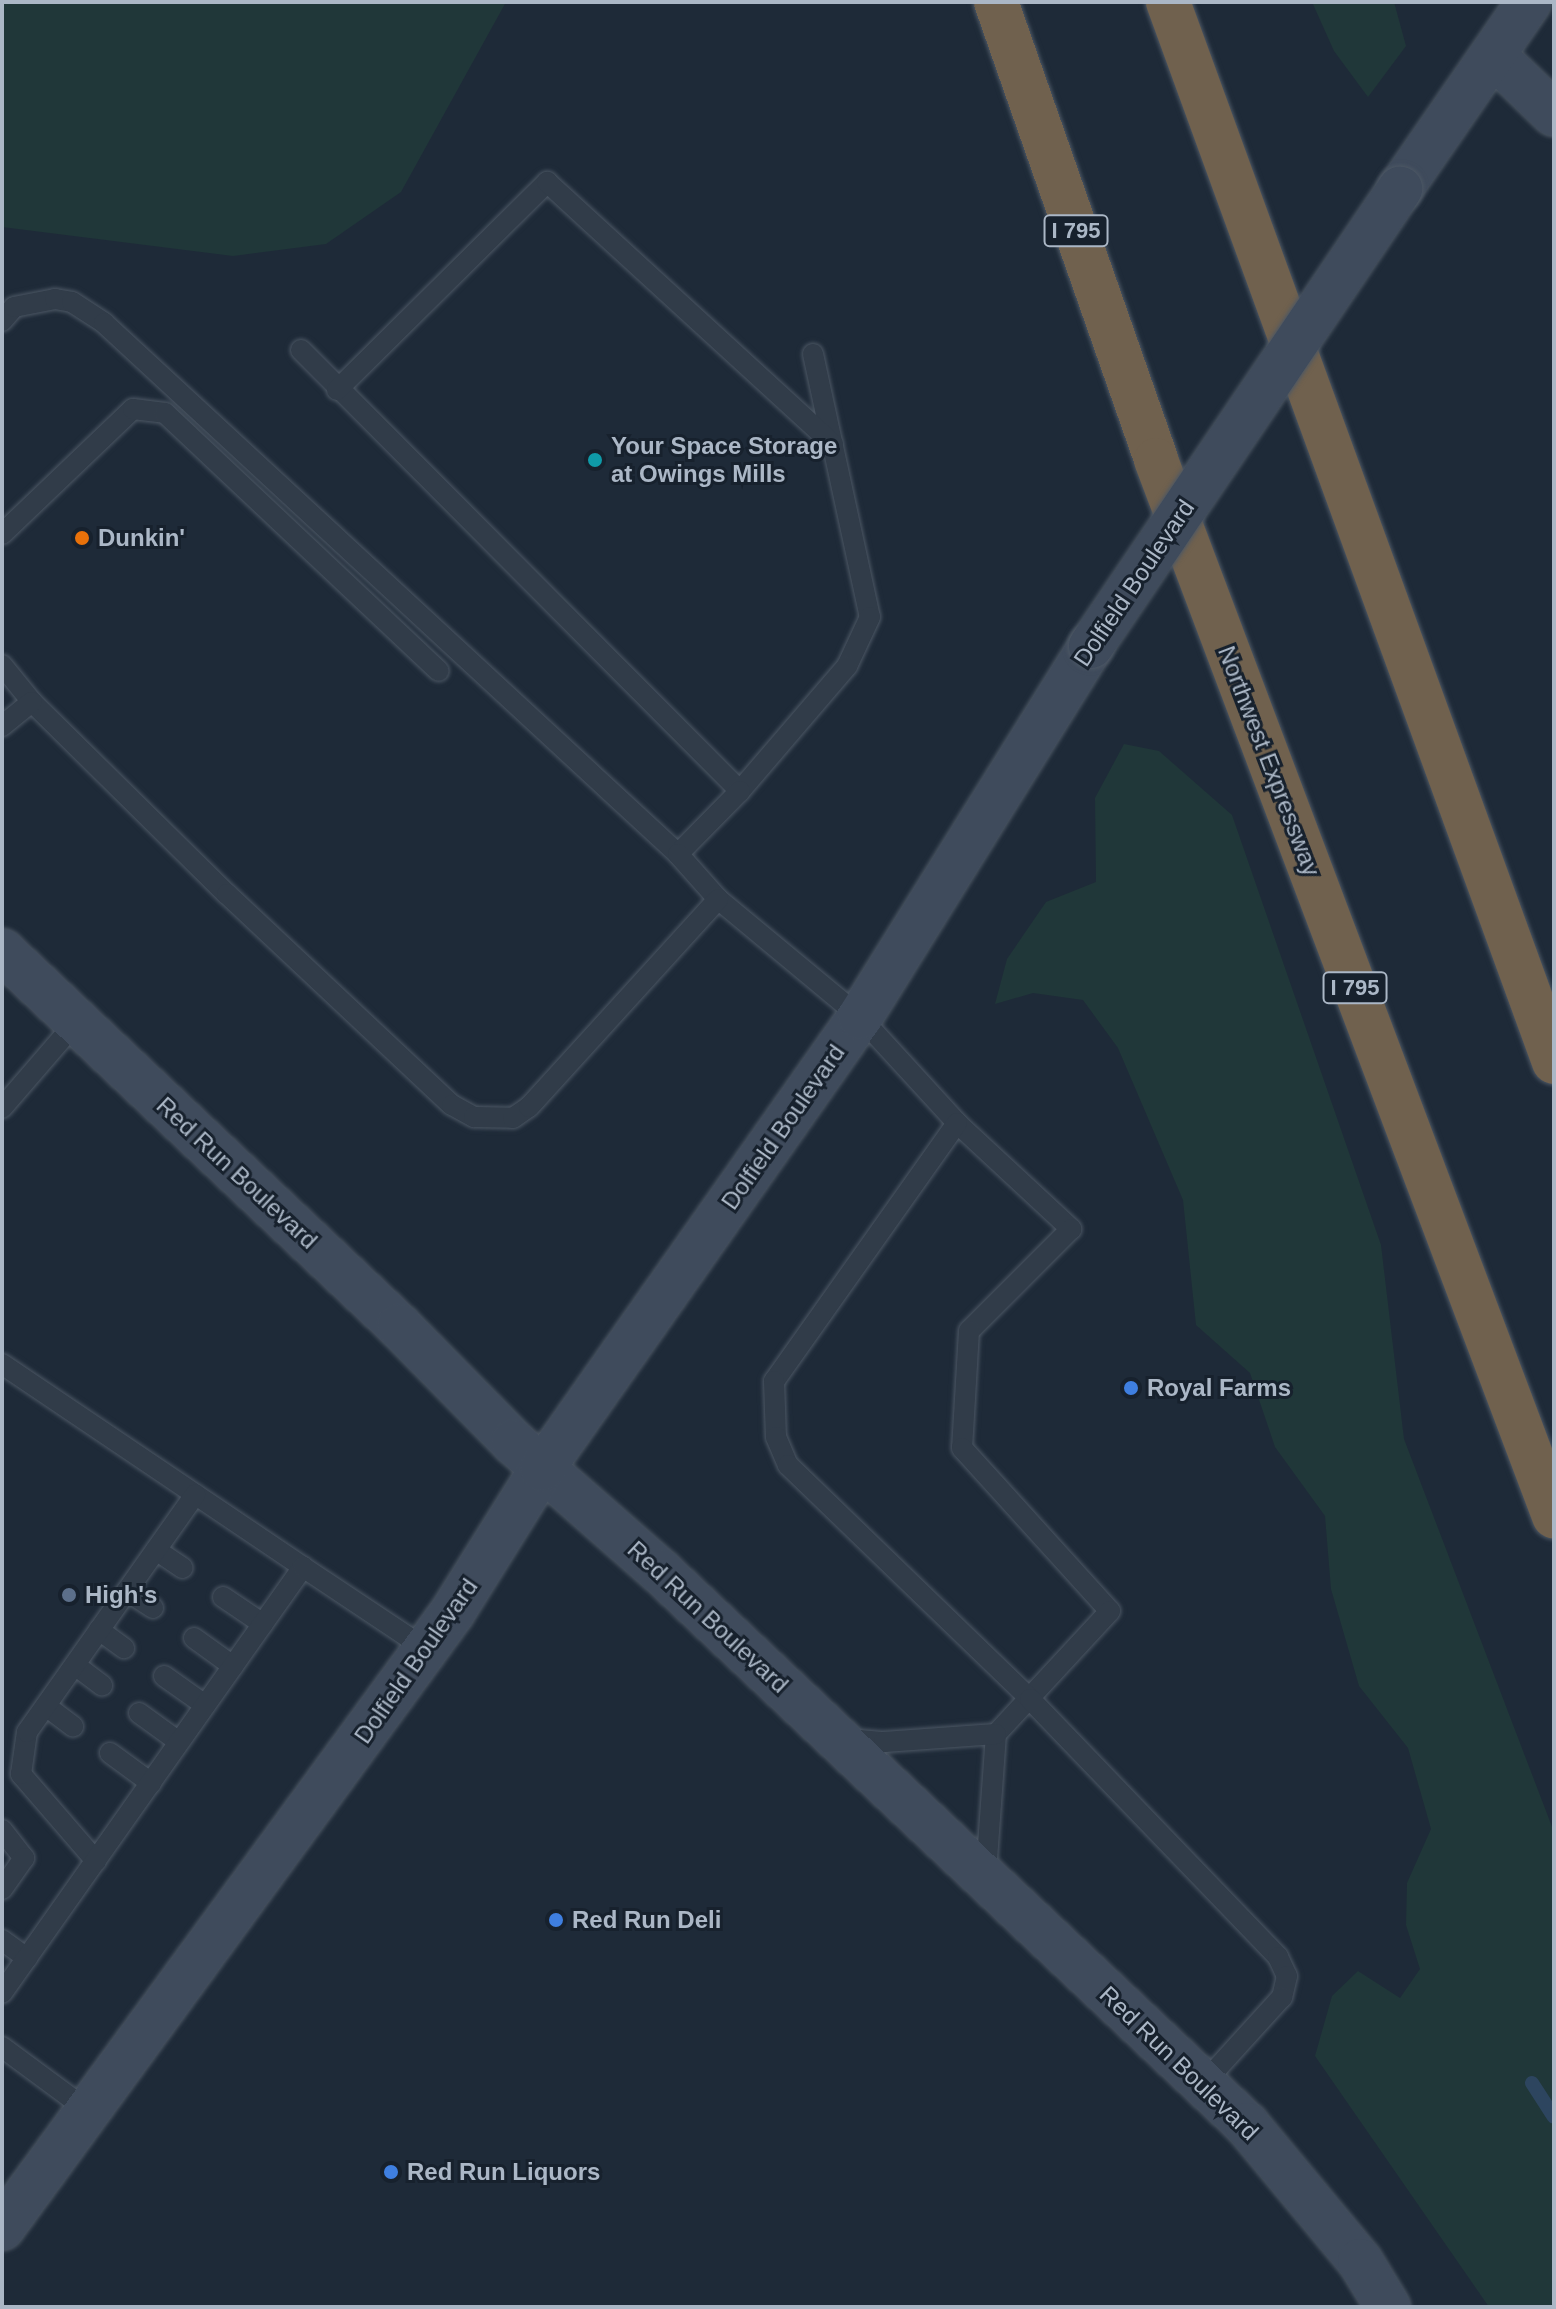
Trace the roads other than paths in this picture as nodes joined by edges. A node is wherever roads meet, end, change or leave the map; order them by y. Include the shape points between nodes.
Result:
1 (996, 2) edge
2 (1168, 2) edge
3 (1529, 2) edge
4 (1494, 56) junction
5 (1554, 114) edge
6 (2, 321) edge
7 (301, 350) dead end
8 (813, 354) dead end
9 (337, 390) junction
10 (833, 444) junction
11 (2, 534) edge
12 (2, 665) edge
13 (439, 671) dead end
14 (32, 702) junction
15 (2, 726) edge
16 (740, 791) junction
17 (678, 854) junction
18 (718, 899) junction
19 (2, 951) edge
20 (860, 1017) junction
21 (77, 1021) junction
22 (1554, 1062) edge
23 (2, 1108) edge
24 (957, 1123) junction
25 (2, 1364) edge
26 (542, 1469) junction
27 (195, 1495) junction
28 (1554, 1516) edge
29 (156, 1550) junction
30 (303, 1567) junction
31 (183, 1568) dead end
32 (127, 1591) junction
33 (223, 1597) dead end
34 (153, 1608) dead end
35 (263, 1624) junction
36 (99, 1630) junction
37 (194, 1638) dead end
38 (124, 1648) dead end
39 (426, 1649) junction
40 (75, 1665) junction
41 (233, 1666) junction
42 (164, 1676) dead end
43 (102, 1685) dead end
44 (1030, 1699) junction
45 (205, 1705) junction
46 (46, 1706) junction
47 (139, 1713) dead end
48 (73, 1726) dead end
49 (996, 1734) junction
50 (840, 1739) junction
51 (179, 1742) junction
52 (110, 1753) dead end
53 (151, 1783) junction
54 (2, 1830) edge
55 (96, 1861) junction
56 (986, 1878) junction
57 (2, 1889) edge
58 (2, 1940) edge
59 (27, 1958) junction
60 (2, 1993) edge
61 (2, 2047) edge
62 (1202, 2085) junction
63 (90, 2112) junction
64 (2, 2228) edge
65 (1388, 2307) edge

1 - 28 highway, Northwest Expressway / I 795 via 1156,460
2 - 22 highway
3 - 4 main road, Dolfield Boulevard
4 - 5 main road
4 - 20 main road, Dolfield Boulevard, bridge via 1091,646
6 - 17 lane via 14,307 55,299 72,302 104,323
7 - 9 lane
8 - 10 lane
9 - 10 lane via 547,182
9 - 16 lane
10 - 16 lane via 870,617 847,666
11 - 13 lane via 133,409 165,413
12 - 14 lane
14 - 15 lane
14 - 18 lane via 227,894 452,1105 474,1117 513,1118 529,1107
16 - 17 lane
17 - 18 lane
18 - 20 lane
19 - 21 main road, Red Run Boulevard
20 - 24 lane
20 - 26 main road, Dolfield Boulevard
21 - 23 lane
21 - 26 main road, Red Run Boulevard
24 - 44 lane via 774,1381 776,1437 788,1465
24 - 44 lane via 1071,1229 969,1331 962,1448 1110,1611
25 - 27 lane
26 - 39 main road, Dolfield Boulevard
26 - 50 main road, Red Run Boulevard
27 - 29 lane
27 - 30 lane
29 - 31 lane
29 - 32 lane
30 - 35 lane
30 - 39 lane
32 - 34 lane
32 - 36 lane
33 - 35 lane
35 - 41 lane
36 - 38 lane
36 - 40 lane
37 - 41 lane
39 - 63 main road, Dolfield Boulevard
40 - 43 lane
40 - 46 lane
41 - 45 lane
42 - 45 lane
44 - 49 lane
44 - 62 lane via 1278,1957 1287,1976 1282,1997
45 - 51 lane
46 - 48 lane
46 - 55 lane via 27,1732 21,1774
47 - 51 lane
49 - 50 lane via 884,1742
49 - 56 lane
50 - 56 main road, Red Run Boulevard
51 - 53 lane
52 - 53 lane
53 - 55 lane
54 - 57 lane via 24,1858
55 - 59 lane
56 - 62 main road, Red Run Boulevard
58 - 59 lane
59 - 60 lane
61 - 63 lane
62 - 65 main road, Red Run Boulevard via 1247,2125 1360,2261
63 - 64 main road, Dolfield Boulevard

